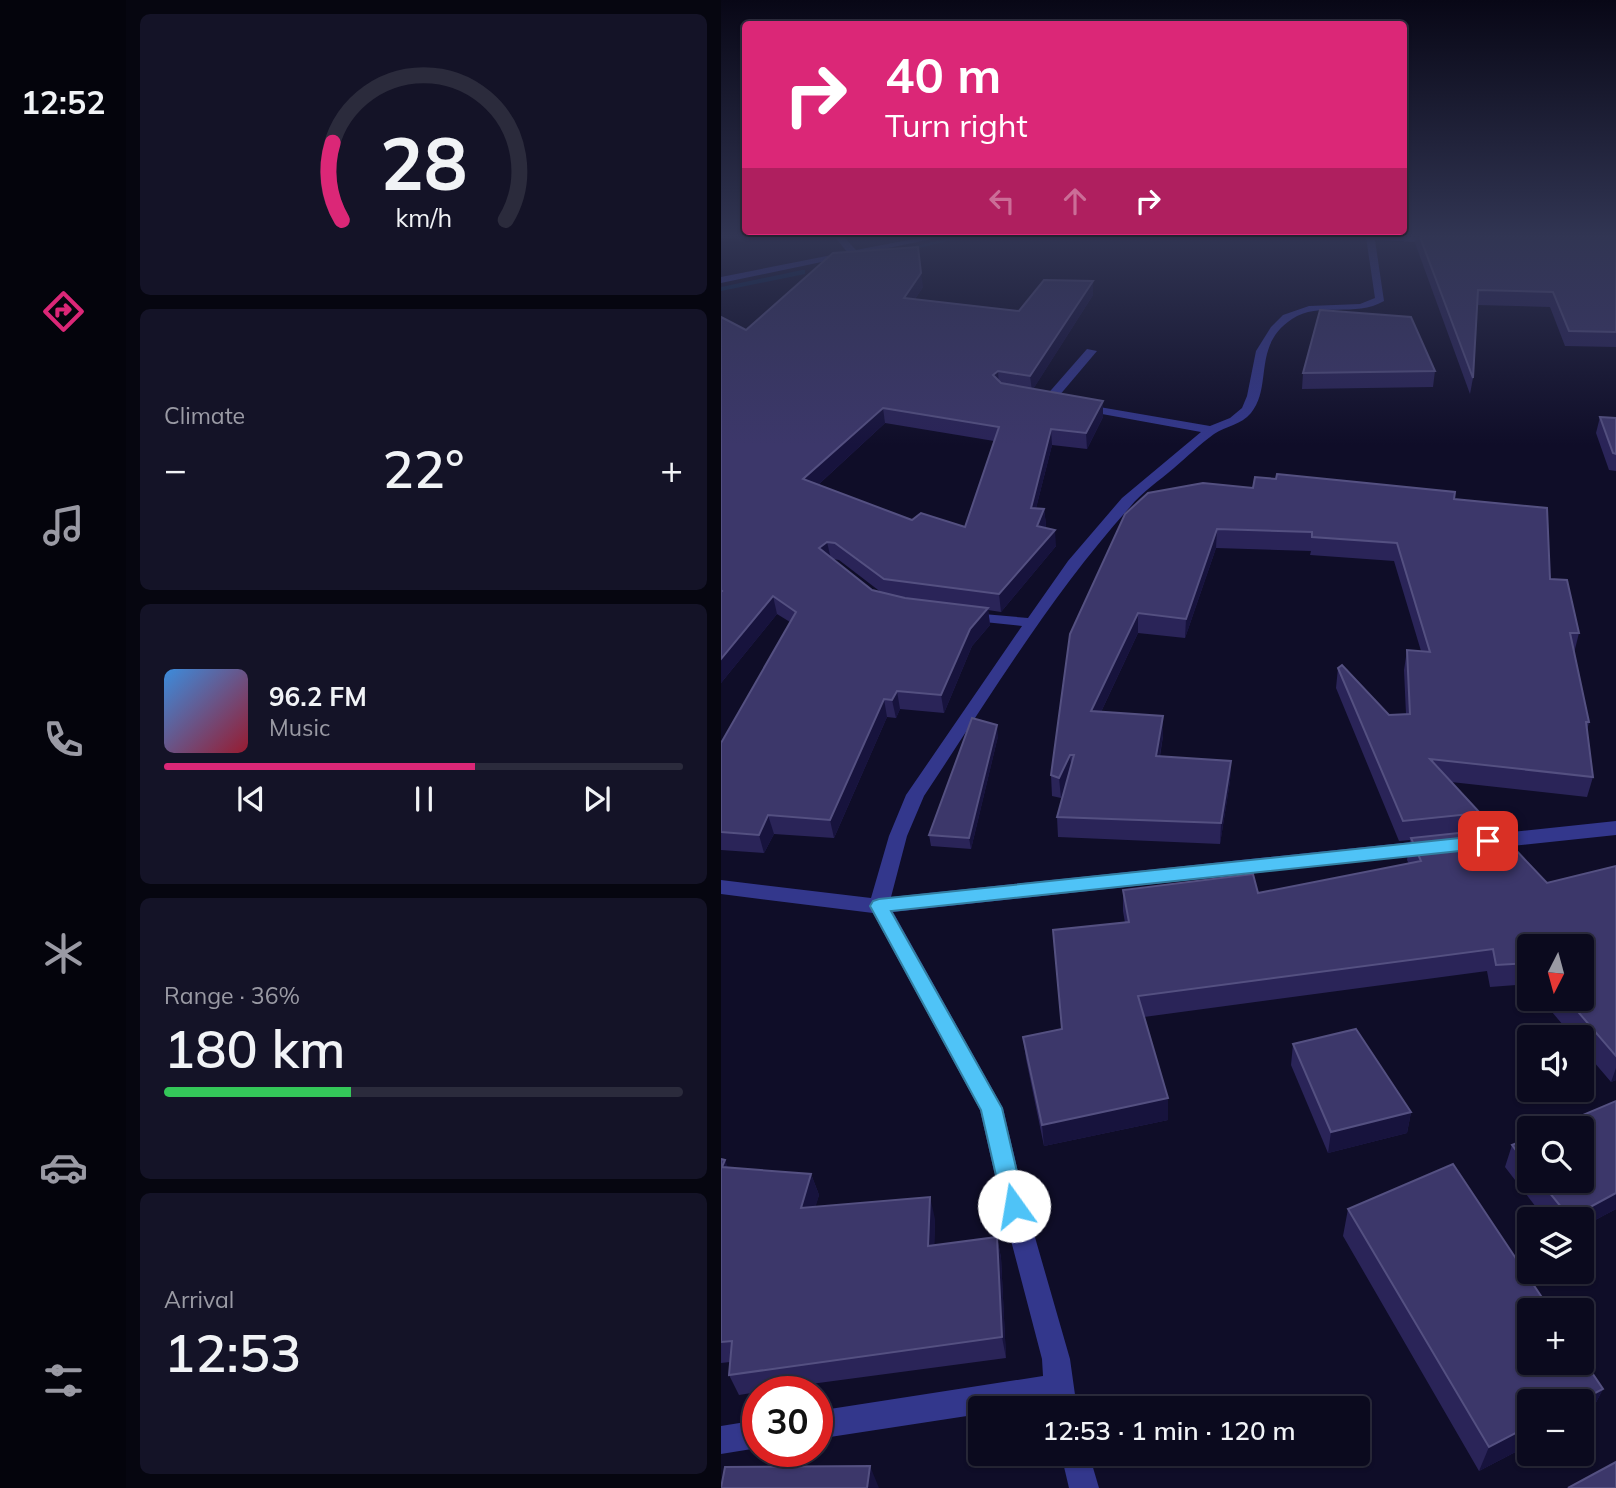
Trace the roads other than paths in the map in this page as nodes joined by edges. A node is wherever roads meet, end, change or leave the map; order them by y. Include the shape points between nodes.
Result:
1 (1348, 306) edge
2 (1091, 351) dead end
3 (1211, 430) junction
4 (947, 613) edge
5 (1032, 623) junction
6 (1616, 828) edge
7 (721, 887) edge
8 (879, 906) junction
9 (1061, 1396) edge
10 (968, 1408) edge
11 (833, 1423) edge
12 (742, 1437) edge
13 (721, 1440) edge
14 (1078, 1466) edge
15 (1084, 1488) edge

1 - 3 street via 1289,314 1259,356 1251,405 1240,417
2 - 3 street via 1043,399
3 - 5 street via 1127,501 1073,564
4 - 5 street
5 - 8 street via 915,795 898,836
6 - 8 street
7 - 8 street
8 - 9 street via 991,1108 1056,1359
10 - 11 street
12 - 13 street
14 - 15 street

